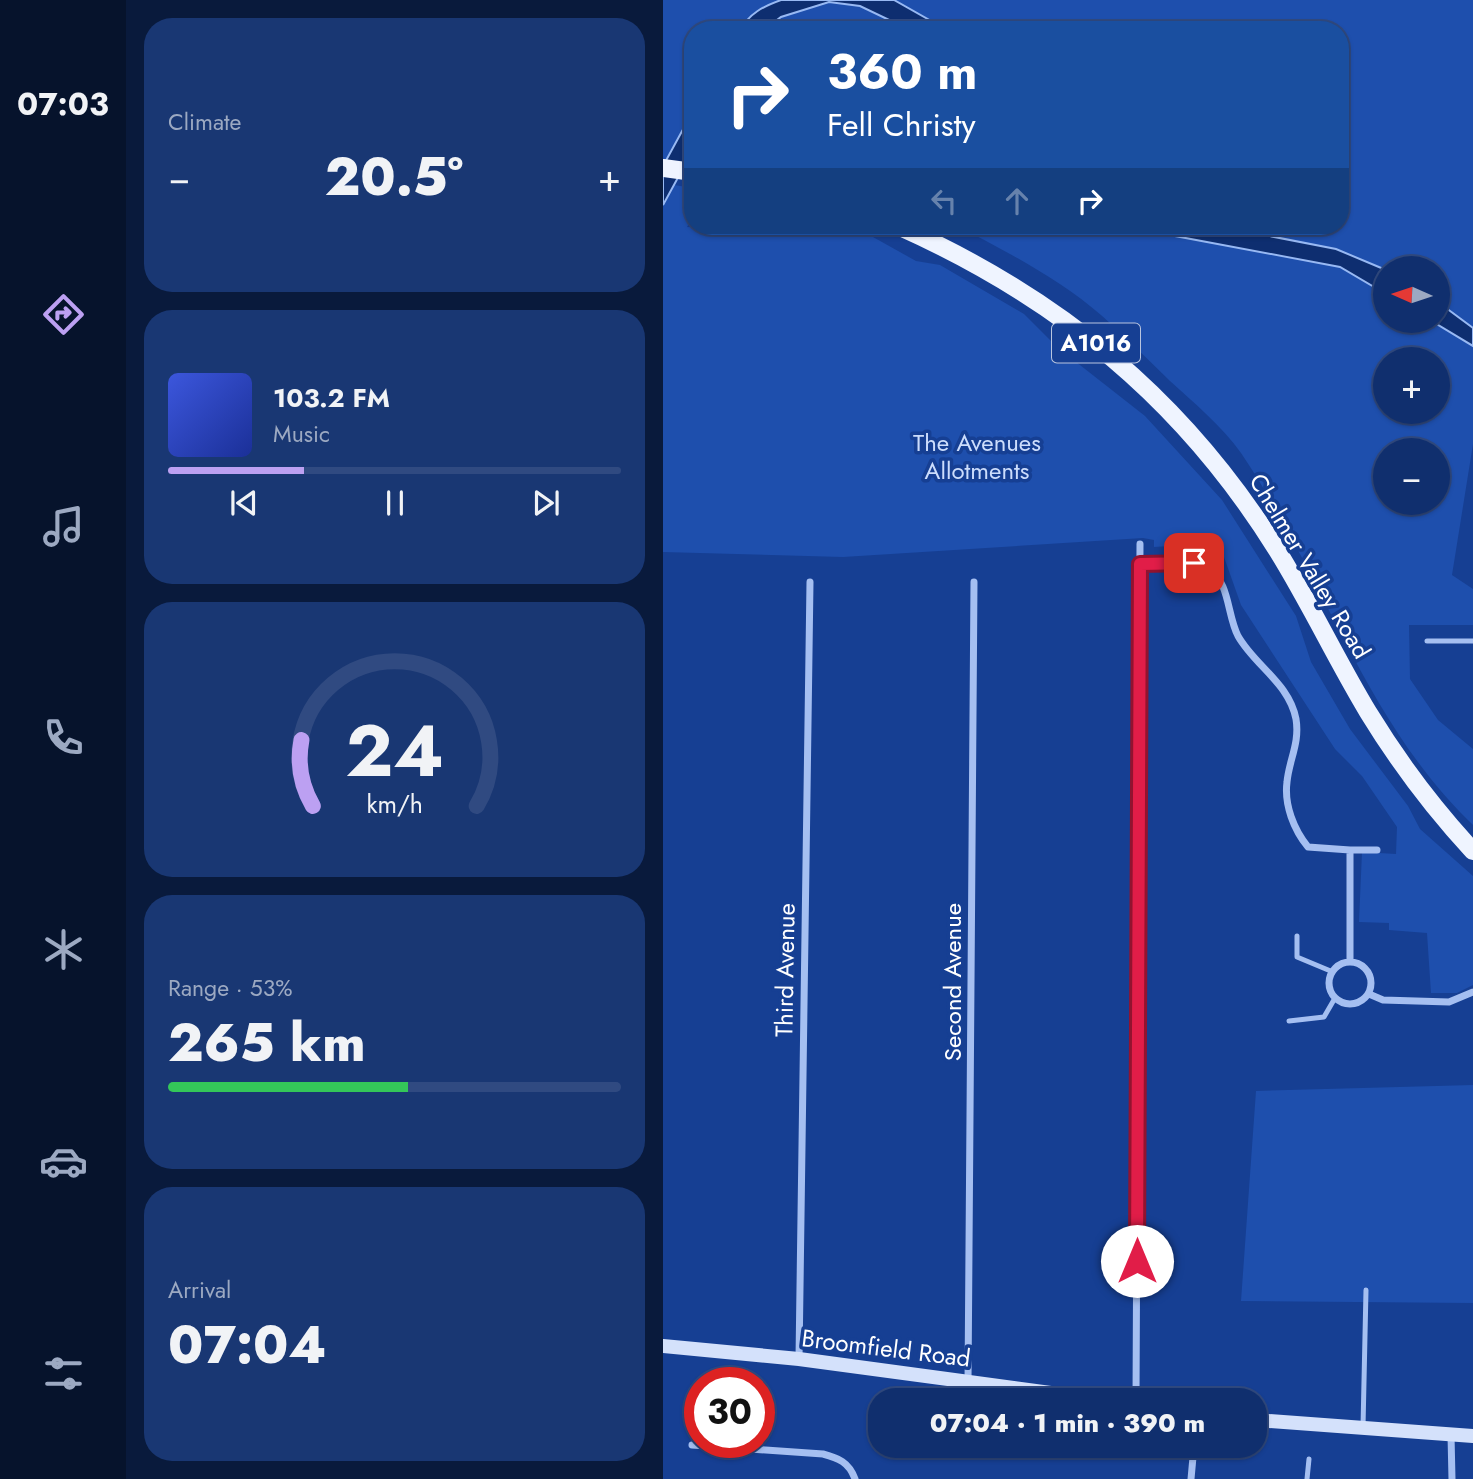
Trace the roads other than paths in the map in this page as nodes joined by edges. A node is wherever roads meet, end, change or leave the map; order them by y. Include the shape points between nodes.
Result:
1 (663, 168) edge
2 (684, 171) edge
3 (916, 235) edge
4 (1140, 544) dead end
5 (1140, 564) junction
6 (810, 582) dead end
7 (975, 582) dead end
8 (1427, 641) dead end
9 (1473, 641) edge
10 (1377, 849) dead end
11 (1350, 850) junction
12 (1473, 851) edge
13 (1297, 936) dead end
14 (1351, 962) junction
15 (1333, 972) junction
16 (1473, 992) edge
17 (1369, 994) junction
18 (1336, 998) junction
19 (1289, 1021) dead end
20 (1366, 1290) dead end
21 (663, 1346) edge
22 (799, 1359) junction
23 (968, 1382) junction
24 (1013, 1388) edge
25 (1136, 1388) edge
26 (1267, 1421) edge
27 (1363, 1430) junction
28 (1451, 1435) junction
29 (1473, 1436) edge
30 (775, 1451) edge
31 (1193, 1458) edge
32 (1309, 1459) dead end
33 (855, 1479) edge
34 (1191, 1479) edge
35 (1307, 1479) edge
36 (1452, 1479) edge

1 - 2 main road
3 - 12 main road, Chelmer Valley Road / A1016 via 1003,278 1107,351 1185,426 1253,512 1397,757
4 - 5 street
5 - 11 street via 1194,563 1219,579 1240,639 1282,687 1295,716 1298,738 1286,783 1298,835 1308,847
5 - 25 street
6 - 22 street, Third Avenue
7 - 23 street, Second Avenue
8 - 9 lane
10 - 11 street
11 - 14 street
13 - 15 lane via 1297,957
14 - 15 street
14 - 17 street via 1369,973
15 - 18 street via 1329,985
16 - 17 street via 1449,1002 1383,1000
17 - 18 street via 1353,1004
18 - 19 lane via 1324,1017
20 - 27 lane
21 - 22 main road, Broomfield Road
22 - 23 main road, Broomfield Road
23 - 24 main road, Broomfield Road
26 - 27 main road
27 - 28 main road
28 - 29 main road
28 - 36 street
30 - 33 street via 841,1459
31 - 34 street
32 - 35 lane

